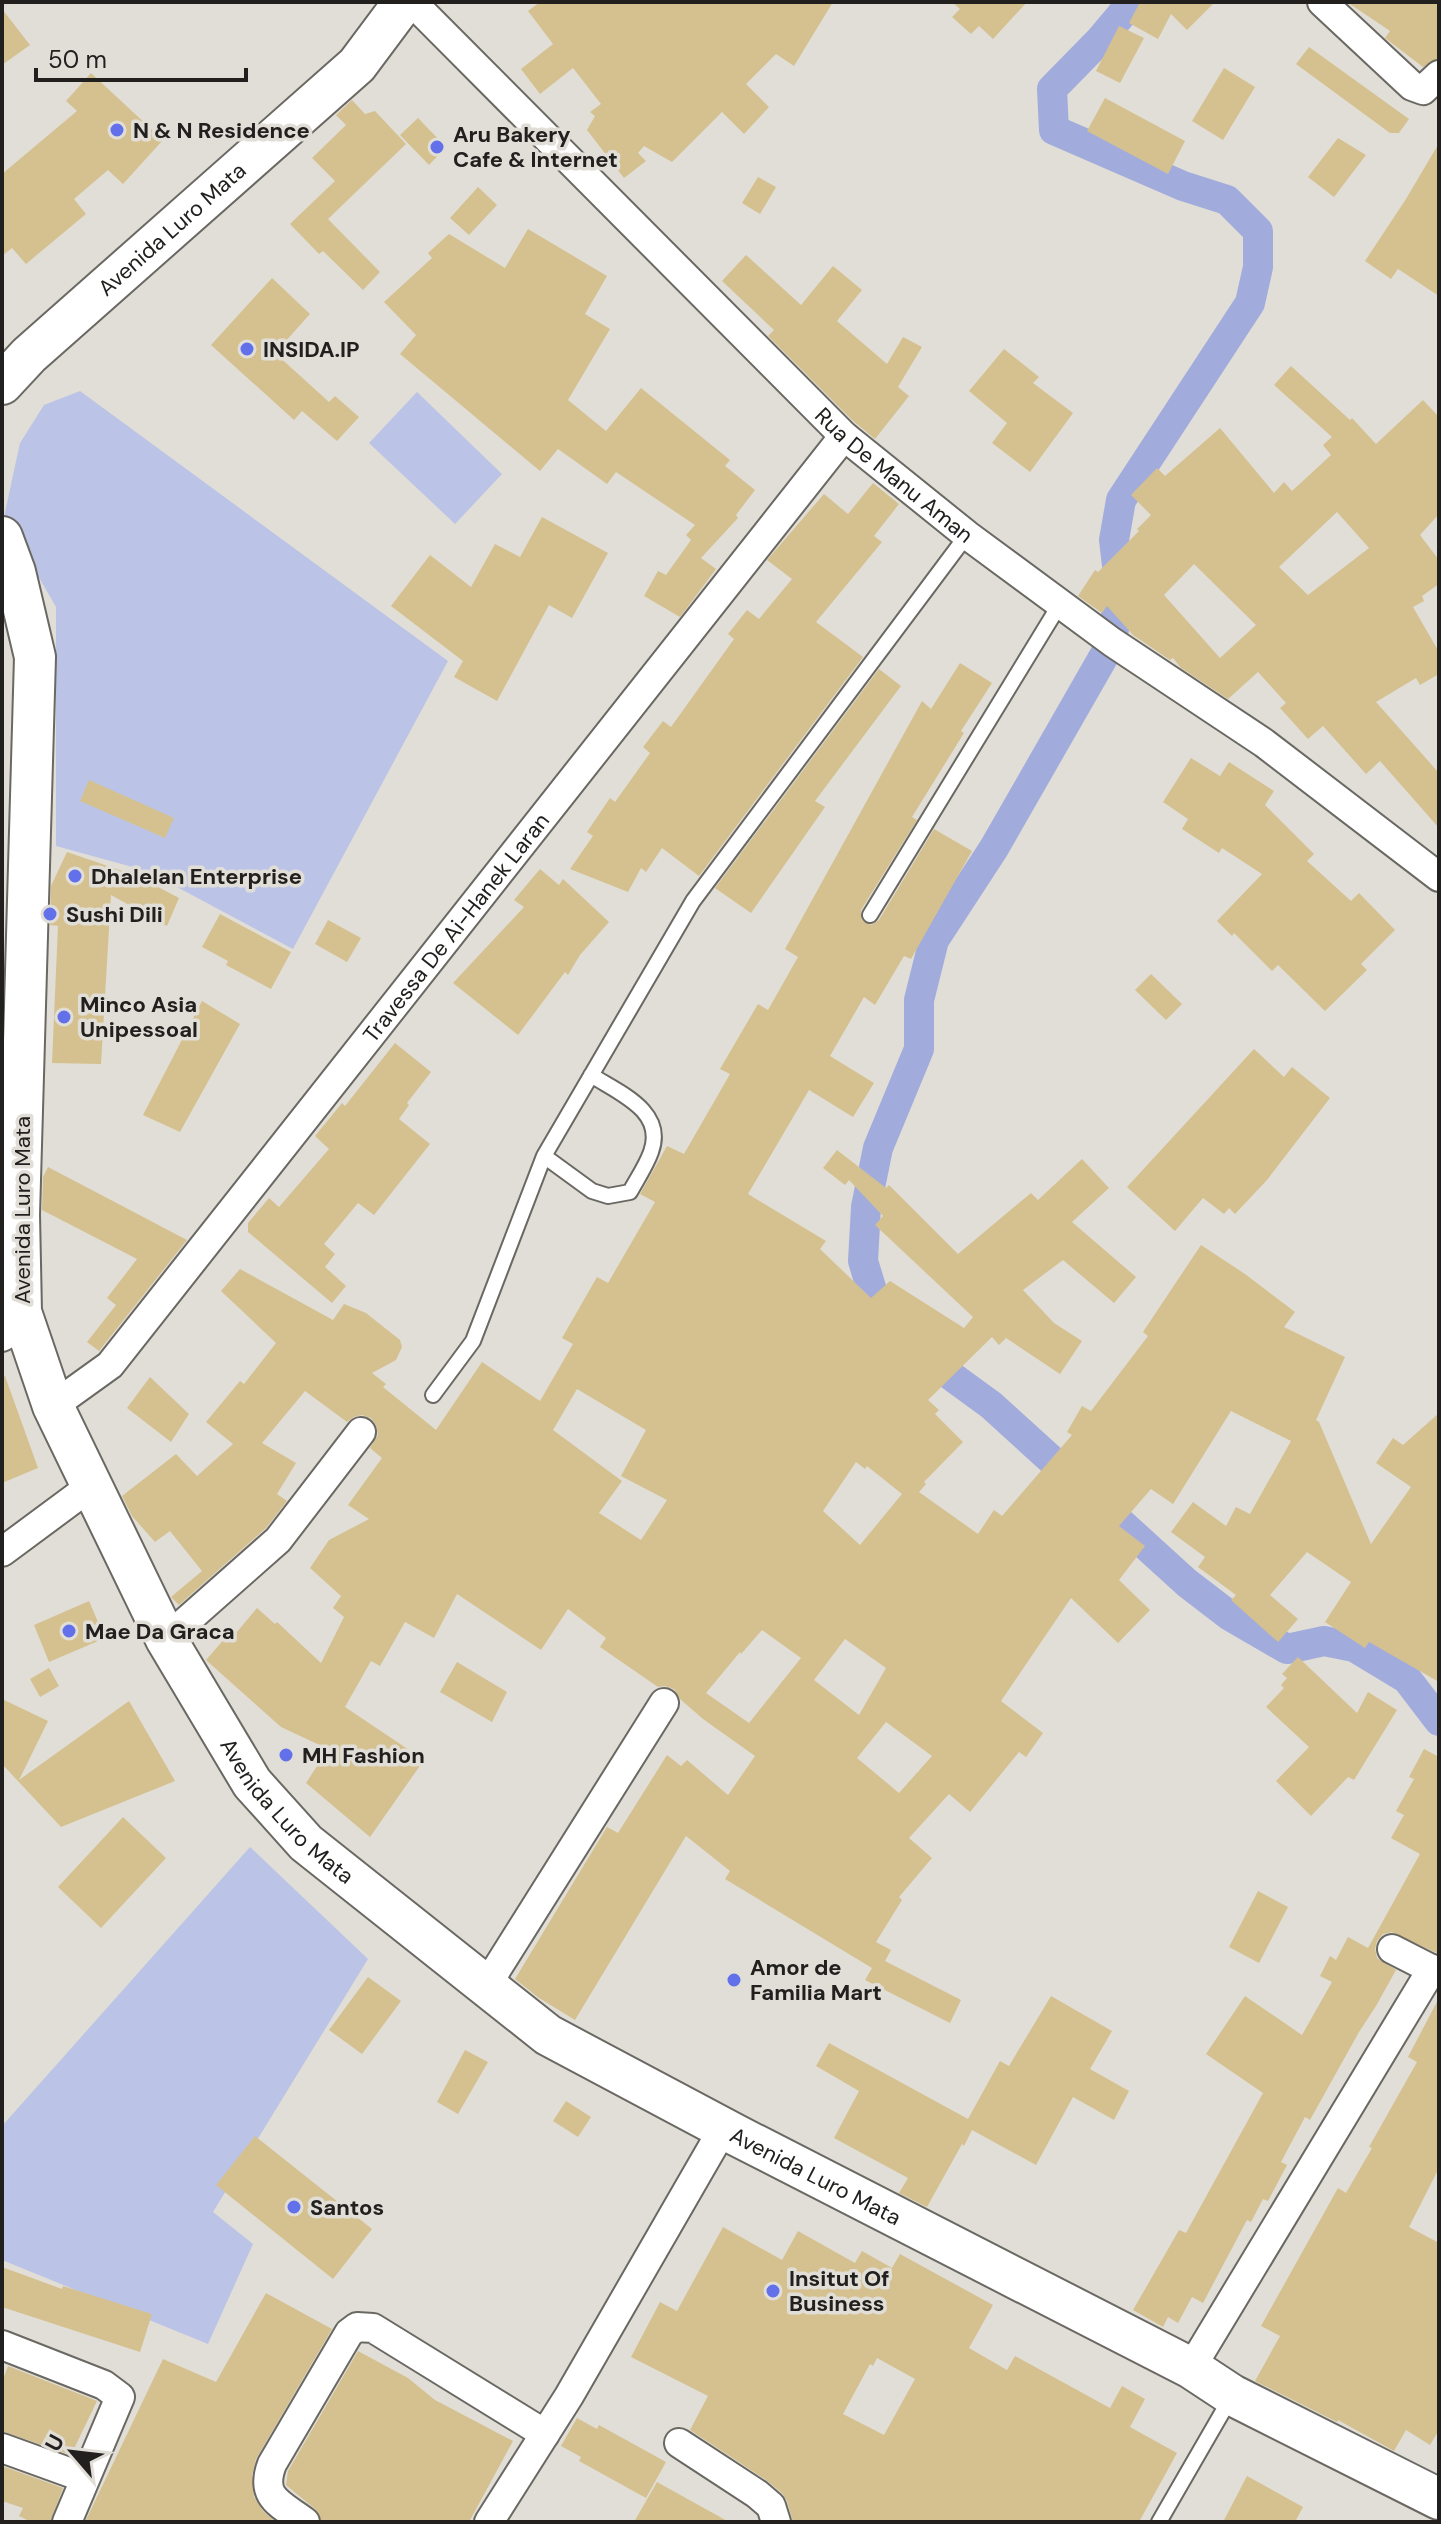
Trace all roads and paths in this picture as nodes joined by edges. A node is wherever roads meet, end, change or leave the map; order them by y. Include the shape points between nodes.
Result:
1 (404, 2) edge
2 (412, 2) edge
3 (1322, 2) edge
4 (1439, 75) edge
5 (2, 384) edge
6 (844, 436) junction
7 (967, 535) junction
8 (2, 537) edge
9 (1060, 604) junction
10 (1439, 877) edge
11 (870, 915) dead end
12 (591, 1075) junction
13 (544, 1156) junction
14 (13, 1331) edge
15 (433, 1395) dead end
16 (53, 1406) junction
17 (361, 1432) dead end
18 (91, 1486) junction
19 (2, 1552) edge
20 (166, 1639) junction
21 (664, 1703) dead end
22 (1392, 1949) dead end
23 (1436, 1971) edge
24 (486, 1986) junction
25 (723, 2129) junction
26 (2, 2345) edge
27 (1191, 2368) junction
28 (1232, 2395) junction
29 (545, 2434) junction
30 (679, 2443) dead end
31 (2, 2448) edge
32 (85, 2478) junction
33 (1439, 2499) edge
34 (67, 2522) edge
35 (305, 2522) edge
36 (489, 2522) edge
37 (776, 2522) edge
38 (1159, 2522) edge

1 - 5 main road, Avenida Luro Mata via 357,65
2 - 6 street, Rua De Manu Aman
3 - 4 street via 1412,86 1423,90
6 - 7 street, Rua De Manu Aman
6 - 16 street, Travessa De Ai-Hanek Laran via 110,1365
7 - 9 street, Rua De Manu Aman
7 - 12 lane via 693,901
8 - 14 main road, Avenida Luro Mata via 35,657 19,1215 21,1312
9 - 10 street, Rua De Manu Aman via 1264,743
9 - 11 lane
12 - 13 lane
12 - 13 lane via 645,1110 654,1128 652,1150 630,1192 608,1196 592,1191
13 - 15 lane via 473,1341
14 - 16 main road, Avenida Luro Mata
16 - 18 main road, Avenida Luro Mata
17 - 20 street via 278,1540
18 - 19 street
18 - 20 main road, Avenida Luro Mata
20 - 24 main road, Avenida Luro Mata via 252,1783 306,1843
21 - 24 street
22 - 23 street
23 - 27 street
24 - 25 main road, Avenida Luro Mata via 548,2035
25 - 27 main road, Avenida Luro Mata
25 - 29 street
26 - 32 street via 104,2385 120,2397
27 - 28 main road, Avenida Luro Mata
28 - 33 main road, Avenida Luro Mata
28 - 38 lane
29 - 35 street via 373,2328 357,2327 265,2481 270,2496
29 - 36 street
30 - 37 street via 757,2494 771,2506
31 - 32 street
32 - 34 street

